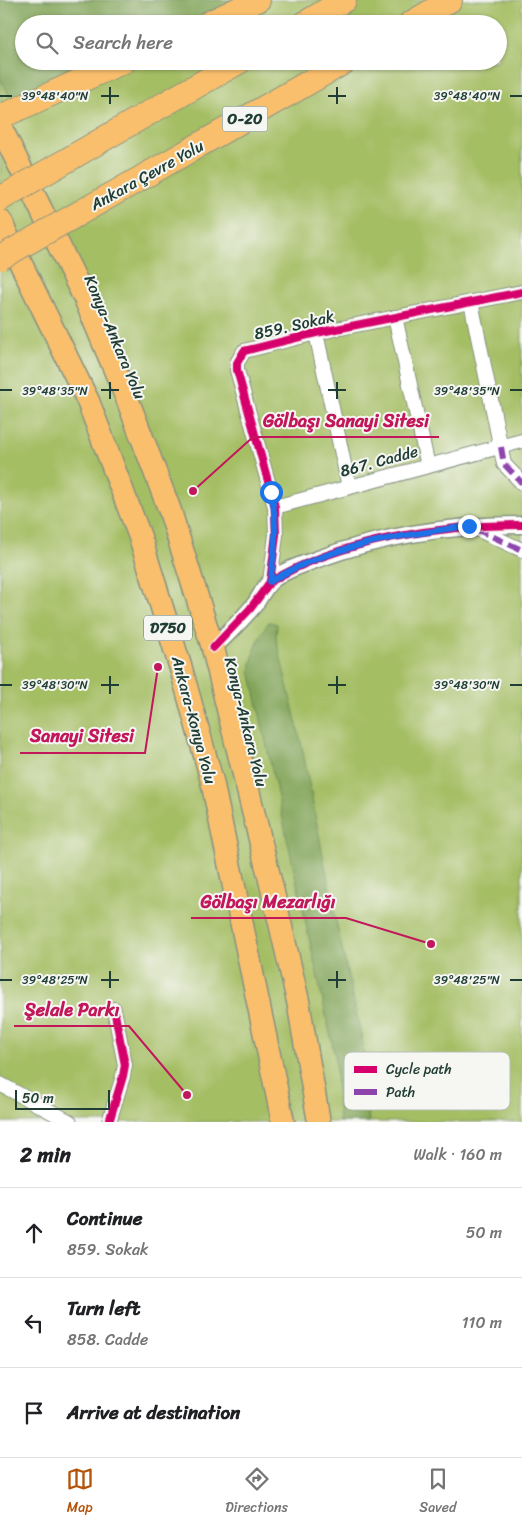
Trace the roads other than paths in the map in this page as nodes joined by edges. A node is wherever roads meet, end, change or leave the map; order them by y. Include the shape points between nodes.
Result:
1 (258, 0) edge
2 (344, 0) edge
3 (450, 0) edge
4 (226, 15) edge
5 (319, 15) edge
6 (425, 15) edge
7 (105, 70) edge
8 (224, 70) edge
9 (330, 70) edge
10 (0, 116) edge
11 (0, 126) edge
12 (0, 199) edge
13 (1, 223) edge
14 (0, 258) edge
15 (522, 292) edge
16 (471, 302) junction
17 (395, 317) junction
18 (316, 333) junction
19 (522, 441) edge
20 (501, 447) junction
21 (428, 466) junction
22 (522, 483) edge
23 (349, 487) junction
24 (275, 507) junction
25 (522, 525) edge
26 (469, 526) junction
27 (522, 550) edge
28 (270, 582) junction
29 (213, 648) junction
30 (114, 1009) dead end
31 (0, 1084) edge
32 (280, 1118) edge
33 (111, 1121) edge
34 (70, 1122) edge
35 (319, 1122) edge

1 - 4 highway
2 - 5 highway
3 - 6 highway
7 - 10 highway
8 - 12 highway, bridge
9 - 14 highway, Ankara Çevre Yolu / O-20, bridge
11 - 29 highway, Konya-Ankara Yolu / D750 via 86,301 128,401 170,511
13 - 32 highway, Ankara-Konya Yolu / D750 via 88,401 140,537 177,654 212,781
15 - 16 street, 859. Sokak
16 - 17 street, 859. Sokak
16 - 20 street
17 - 18 street, 859. Sokak
17 - 21 street
18 - 23 street
18 - 24 street, 859. Sokak via 244,351 237,363
19 - 20 street, 867. Cadde
20 - 21 street, 867. Cadde
20 - 22 street via 504,464
21 - 23 street, 867. Cadde
23 - 24 street, 867. Cadde
24 - 28 street, 859. Sokak via 276,535
25 - 26 street
26 - 27 street
26 - 28 street via 386,539 340,551 303,564
28 - 29 street, 859. Sokak via 250,609
29 - 35 highway, Konya-Ankara Yolu / D750 via 298,1002
30 - 33 street via 125,1065
31 - 34 street

